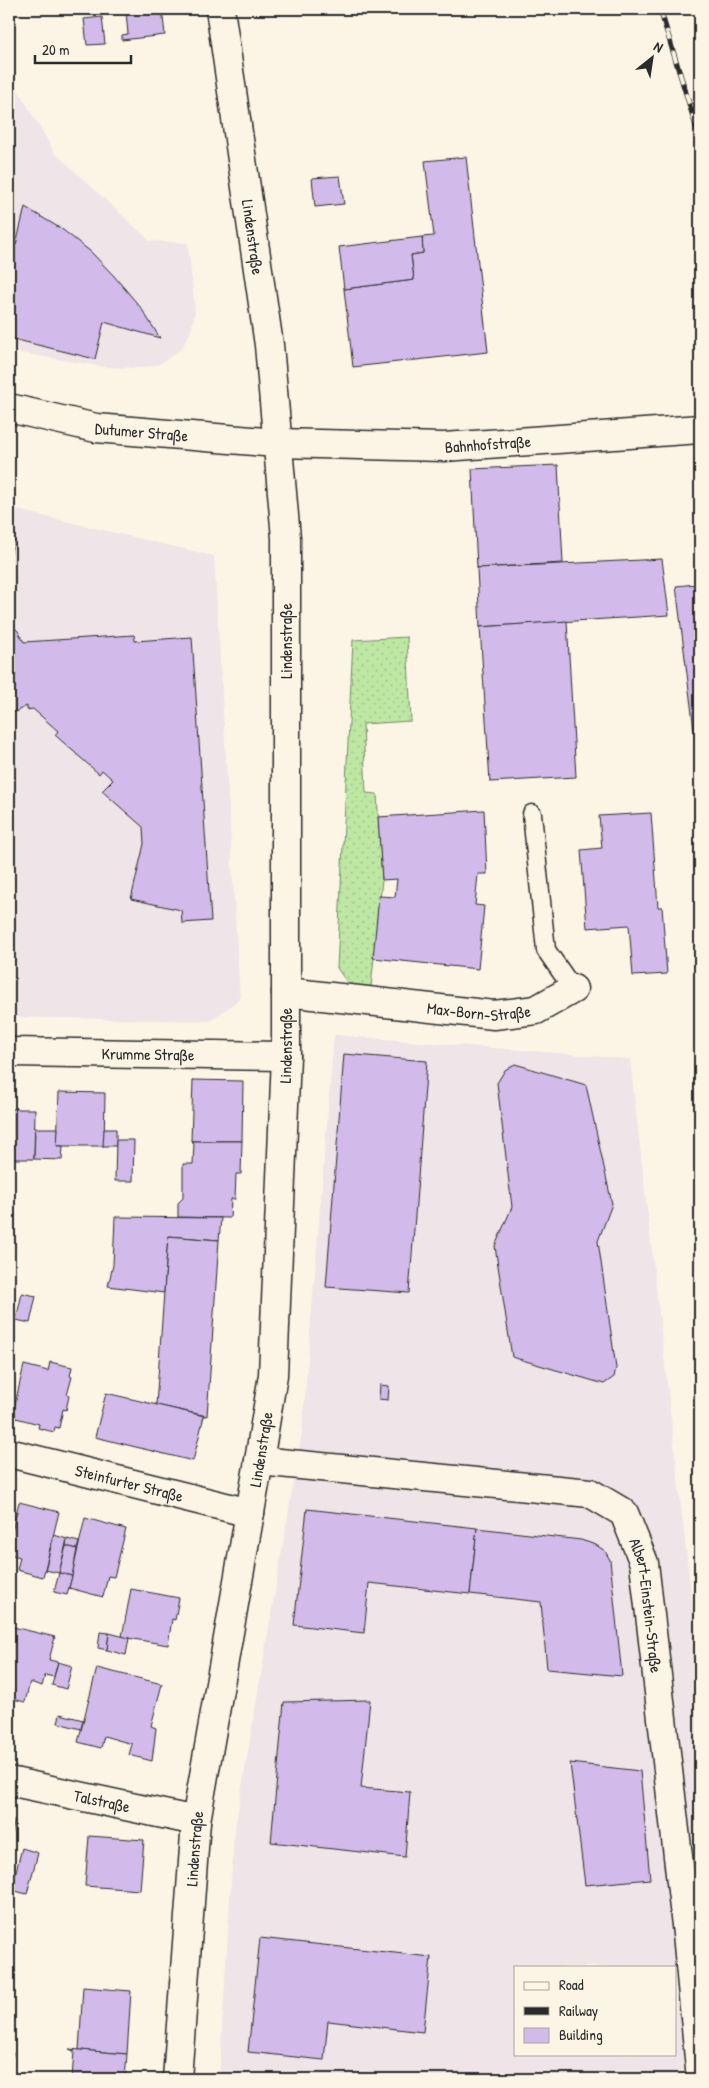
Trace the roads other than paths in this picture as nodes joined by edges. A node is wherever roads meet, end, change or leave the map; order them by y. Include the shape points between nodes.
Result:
1 (220, 9) edge
2 (9, 408) edge
3 (700, 429) edge
4 (278, 443) junction
5 (532, 814) dead end
6 (573, 989) joint
7 (286, 992) junction
8 (9, 1052) edge
9 (286, 1056) junction
10 (9, 1453) edge
11 (259, 1461) junction
12 (250, 1513) junction
13 (9, 1781) edge
14 (196, 1821) junction
15 (700, 2070) edge
16 (177, 2079) edge

1 - 4 street, Lindenstraße via 269,346
2 - 4 street, Dutumer Straße via 96,428
3 - 4 street, Bahnhofstraße via 444,447
4 - 7 street, Lindenstraße via 286,538
5 - 6 lane, Max-Born-Straße via 546,950
6 - 7 street, Max-Born-Straße via 536,1010 494,1015
7 - 9 street, Lindenstraße
8 - 9 street, Krumme Straße
9 - 11 street, Lindenstraße via 272,1375
10 - 12 street, Steinfurter Straße
11 - 12 street, Lindenstraße
11 - 15 street, Albert-Einstein-Straße via 590,1492 624,1513 644,1563
12 - 14 street, Lindenstraße
13 - 14 street, Talstraße
14 - 16 street, Lindenstraße

